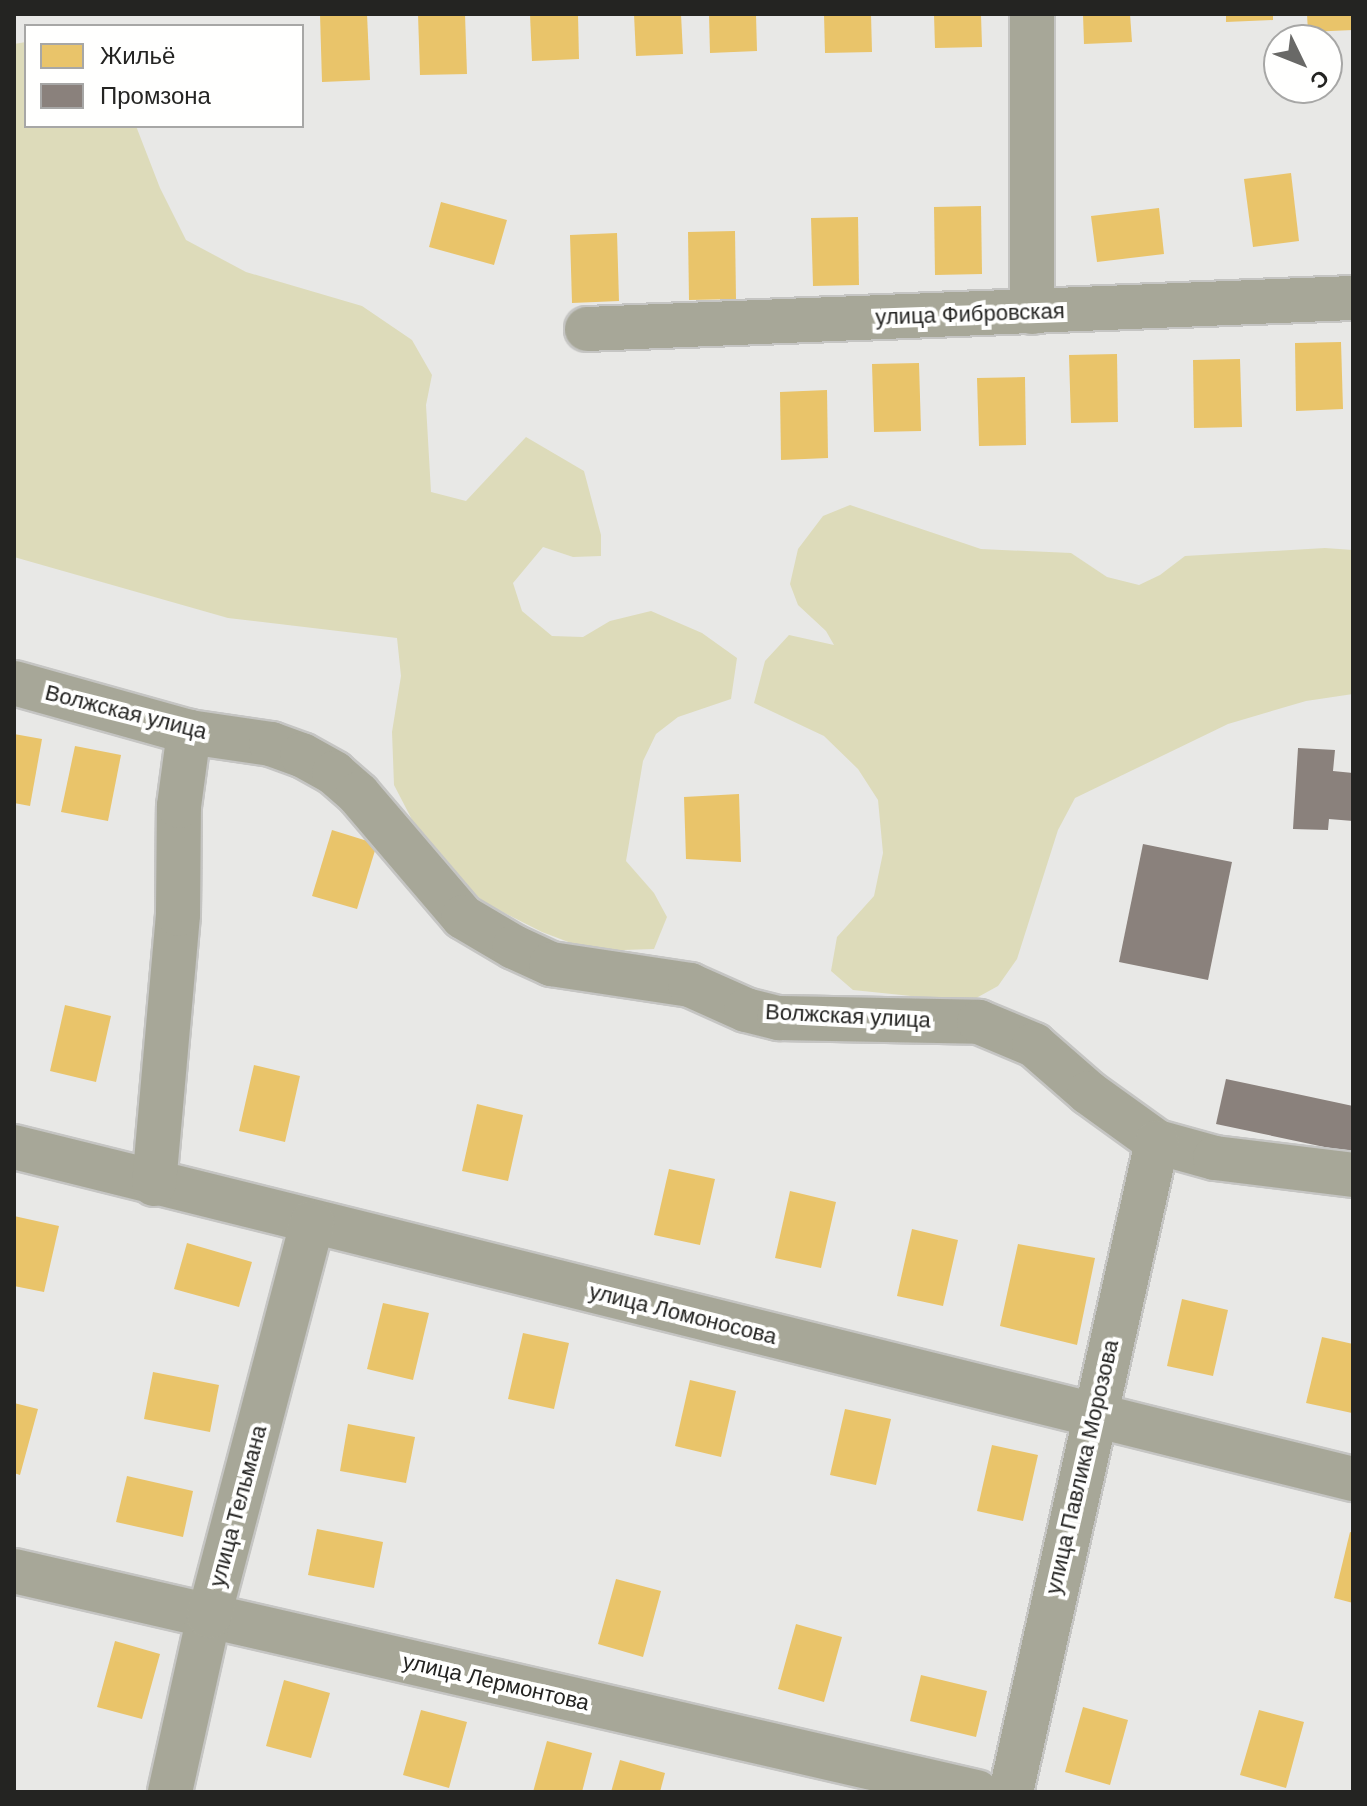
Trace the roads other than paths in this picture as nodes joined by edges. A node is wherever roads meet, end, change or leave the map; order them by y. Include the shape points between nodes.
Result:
1 (1032, 14) edge
2 (1353, 298) edge
3 (1032, 312) junction
4 (587, 329) dead end
5 (14, 683) edge
6 (189, 732) junction
7 (1157, 1142) junction
8 (14, 1147) edge
9 (1353, 1175) edge
10 (154, 1184) junction
11 (312, 1222) junction
12 (1093, 1415) junction
13 (1353, 1479) edge
14 (14, 1571) edge
15 (209, 1616) junction
16 (170, 1792) edge
17 (977, 1792) edge
18 (1011, 1792) edge

1 - 3 street
2 - 3 street, улица Фибровская
3 - 4 street, улица Фибровская
5 - 6 street, Волжская улица
6 - 7 street, Волжская улица via 271,744 334,773 463,917 551,964 690,985 779,1018 979,1022 1034,1045
6 - 10 street via 179,806 178,914
7 - 9 street, Волжская улица via 1215,1158
7 - 12 street, улица Павлика Морозова
8 - 10 street, улица Ломоносова
10 - 11 street, улица Ломоносова
11 - 12 street, улица Ломоносова
11 - 15 street, улица Тельмана
12 - 13 street, улица Ломоносова
12 - 18 street, улица Павлика Морозова
14 - 15 street, улица Лермонтова
15 - 16 street, улица Тельмана
15 - 17 street, улица Лермонтова

